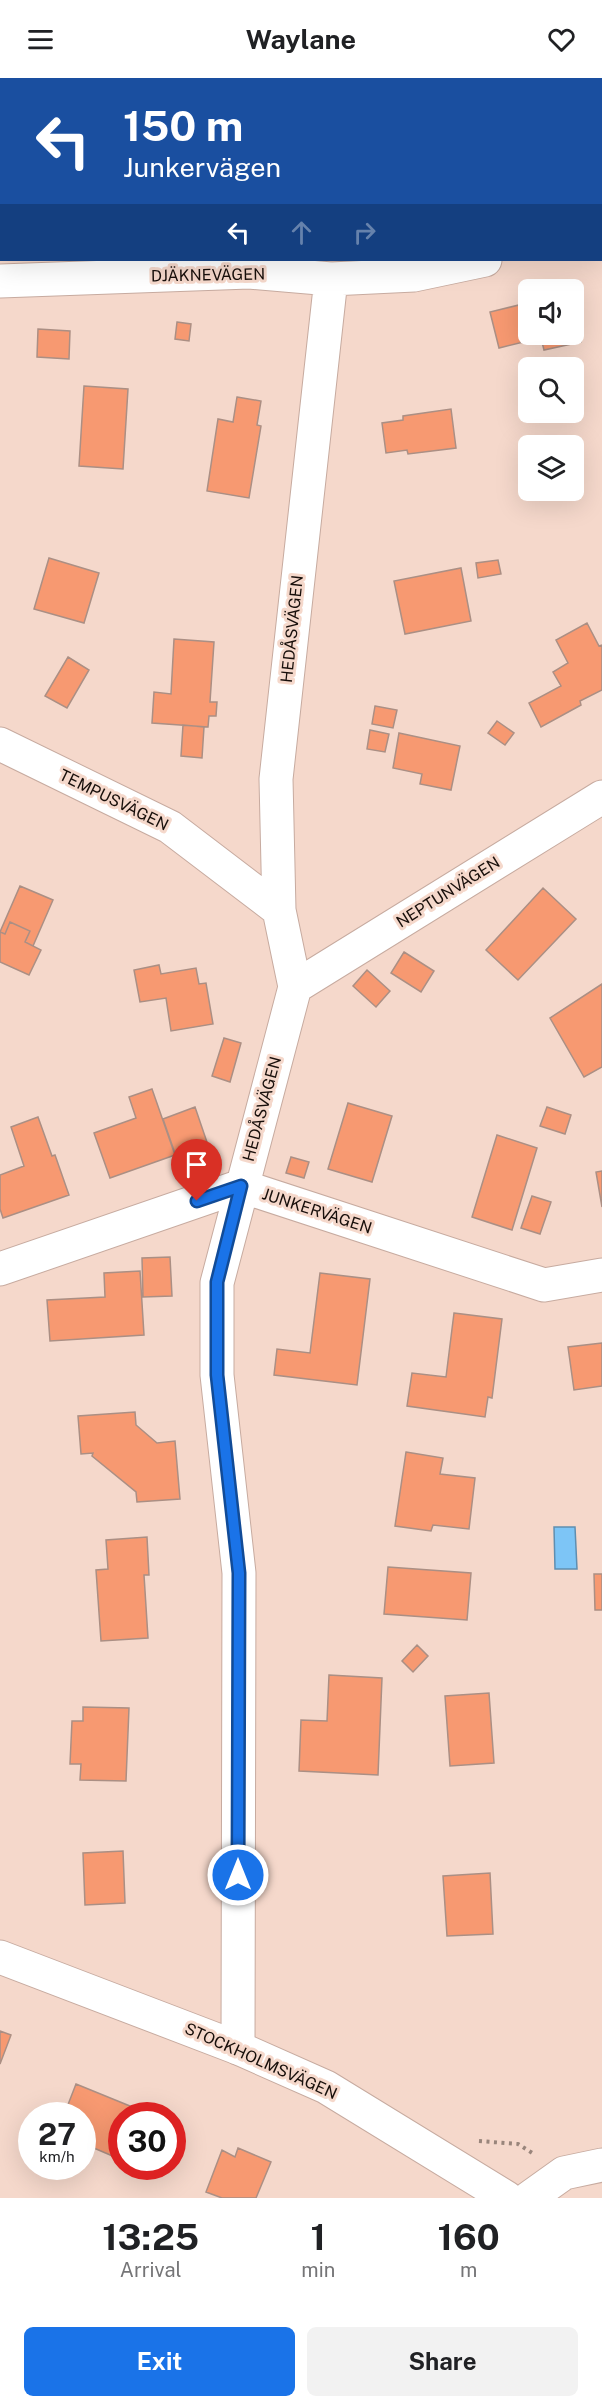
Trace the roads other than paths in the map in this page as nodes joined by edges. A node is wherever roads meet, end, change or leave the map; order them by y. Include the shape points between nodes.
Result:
1 (480, 261) edge
2 (331, 279) junction
3 (0, 281) edge
4 (0, 744) edge
5 (602, 797) edge
6 (279, 910) junction
7 (295, 987) junction
8 (241, 1186) junction
9 (0, 1269) edge
10 (602, 1275) edge
11 (0, 1958) edge
12 (238, 2048) junction
13 (602, 2164) edge
14 (507, 2198) edge
15 (529, 2198) edge

1 - 2 street, DJÄKNEVÄGEN via 414,275
2 - 3 street, DJÄKNEVÄGEN via 249,272
2 - 6 street, HEDÅSVÄGEN via 276,779
4 - 6 street, TEMPUSVÄGEN via 170,827
5 - 7 street, NEPTUNVÄGEN
6 - 7 street, HEDÅSVÄGEN
7 - 8 street, HEDÅSVÄGEN
8 - 9 street, JUNKERVÄGEN
8 - 10 street, JUNKERVÄGEN via 544,1285
8 - 12 street, HEDÅSVÄGEN via 217,1282 217,1375 239,1573
11 - 12 street, STOCKHOLMSVÄGEN
12 - 14 street, STOCKHOLMSVÄGEN via 326,2087
13 - 15 street via 564,2173

